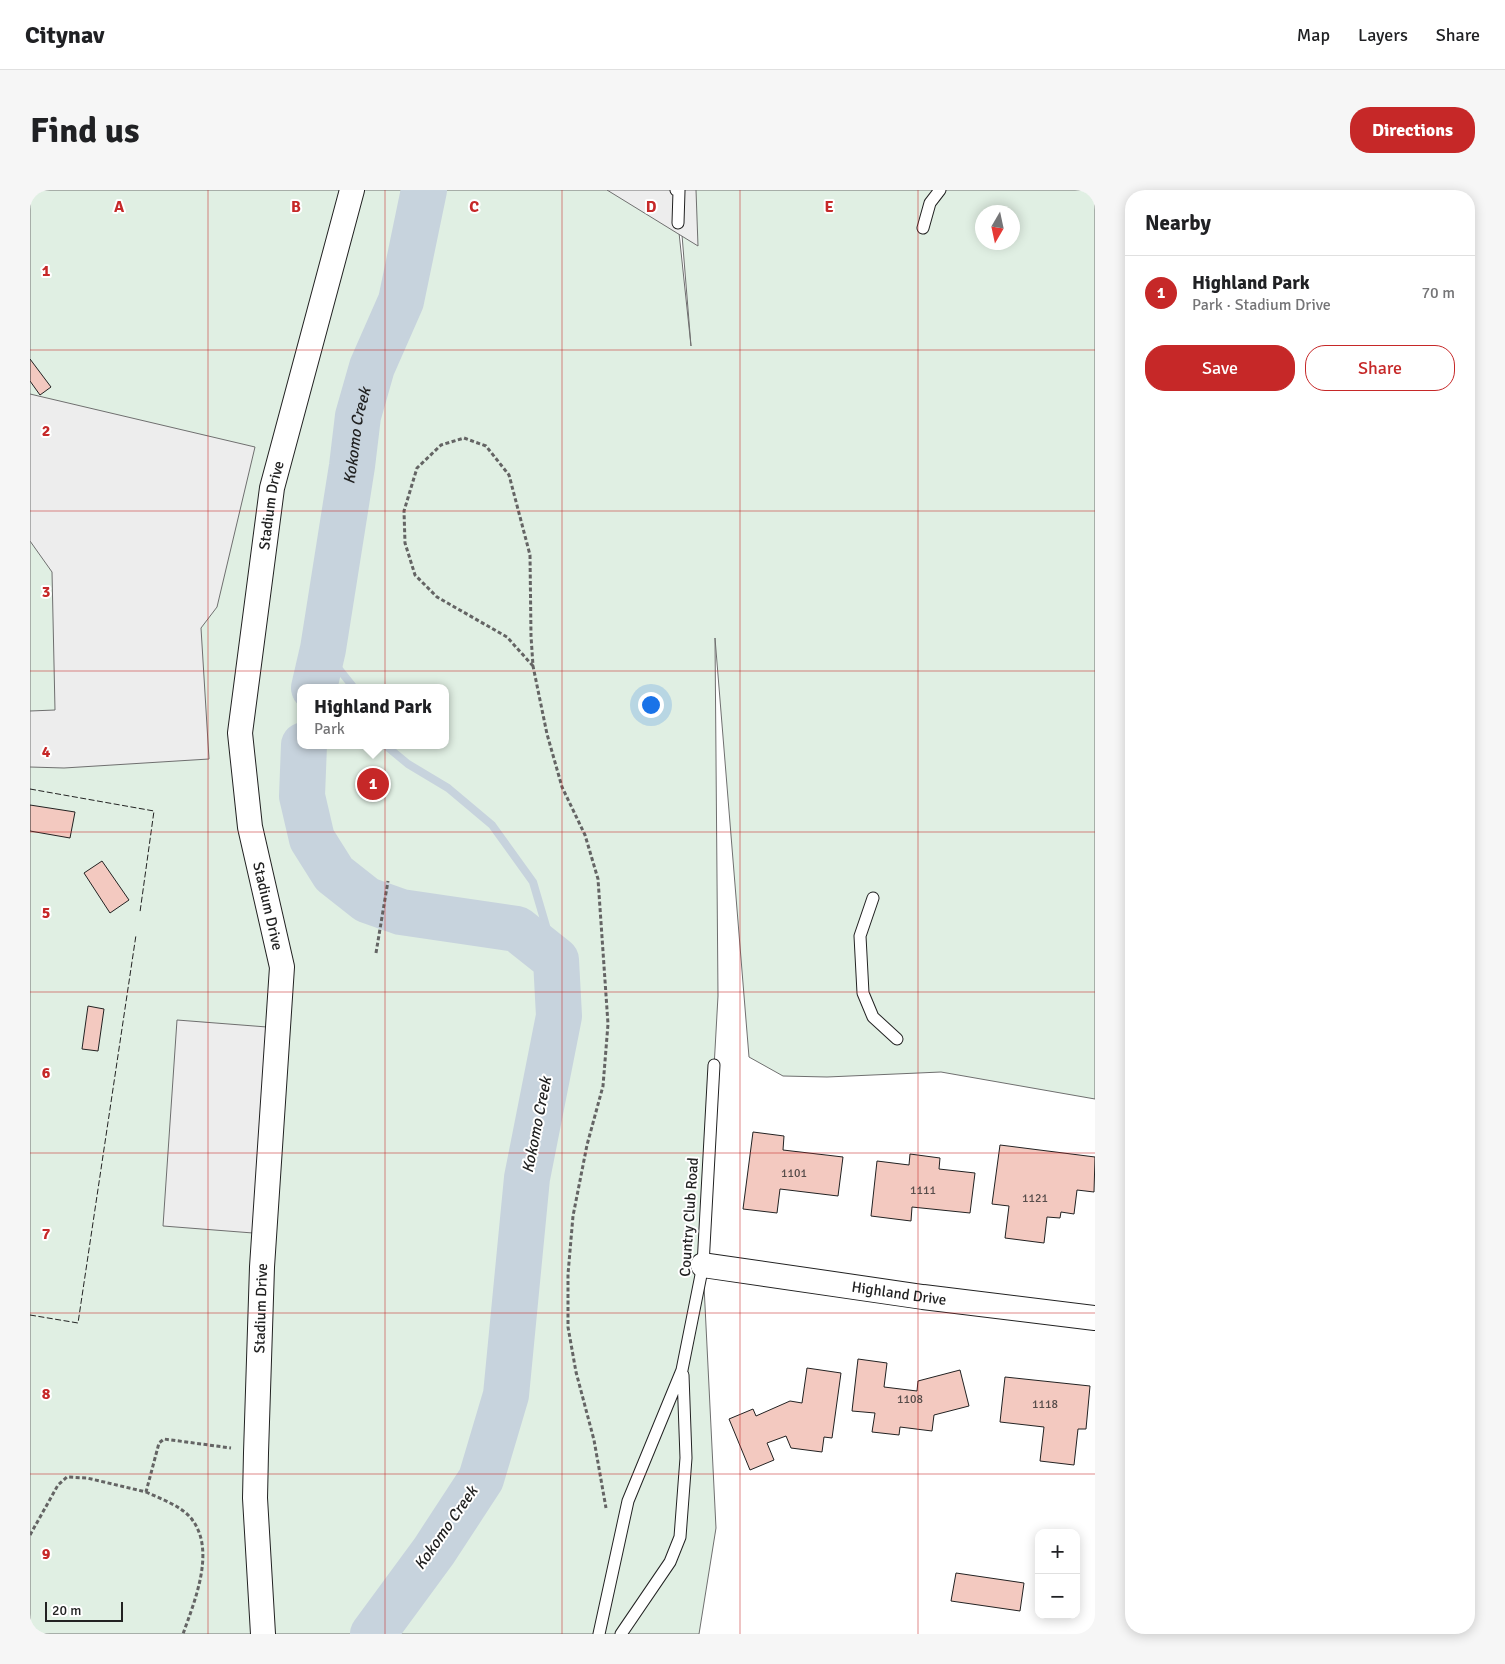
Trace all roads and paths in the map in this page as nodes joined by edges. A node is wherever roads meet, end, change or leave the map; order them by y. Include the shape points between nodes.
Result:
1 (352, 190) edge
2 (678, 190) edge
3 (940, 190) edge
4 (678, 223) dead end
5 (923, 228) dead end
6 (533, 666) junction
7 (388, 881) dead end
8 (873, 898) dead end
9 (376, 952) dead end
10 (897, 1039) dead end
11 (714, 1065) dead end
12 (703, 1265) junction
13 (1095, 1318) edge
14 (682, 1370) junction
15 (256, 1453) junction
16 (146, 1492) junction
17 (606, 1511) dead end
18 (30, 1535) edge
19 (183, 1634) edge
20 (263, 1634) edge
21 (599, 1634) edge
22 (621, 1634) edge

1 - 15 street, Stadium Drive via 272,488 240,732 250,827 282,967 262,1267
2 - 4 lane
3 - 5 lane via 930,204
6 - 6 path via 530,555 509,475 486,446 464,438 441,445 417,468 404,510 405,543 415,575 437,597 507,637
6 - 17 path via 562,786 585,835 598,878 604,944 608,1024 603,1086 573,1216 568,1327 594,1440
7 - 9 path
8 - 10 lane via 860,936 863,993 874,1017
11 - 12 lane, Country Club Road
12 - 13 street, Highland Drive
12 - 14 lane, Country Club Road
14 - 21 lane, Country Club Road via 628,1501
14 - 22 lane, Country Club Road via 686,1458 680,1537 670,1562
15 - 16 path via 164,1439 159,1442
15 - 20 street, Stadium Drive via 255,1498
16 - 18 path via 87,1478 67,1477 58,1485
16 - 19 path via 189,1515 200,1532 203,1552 198,1587

